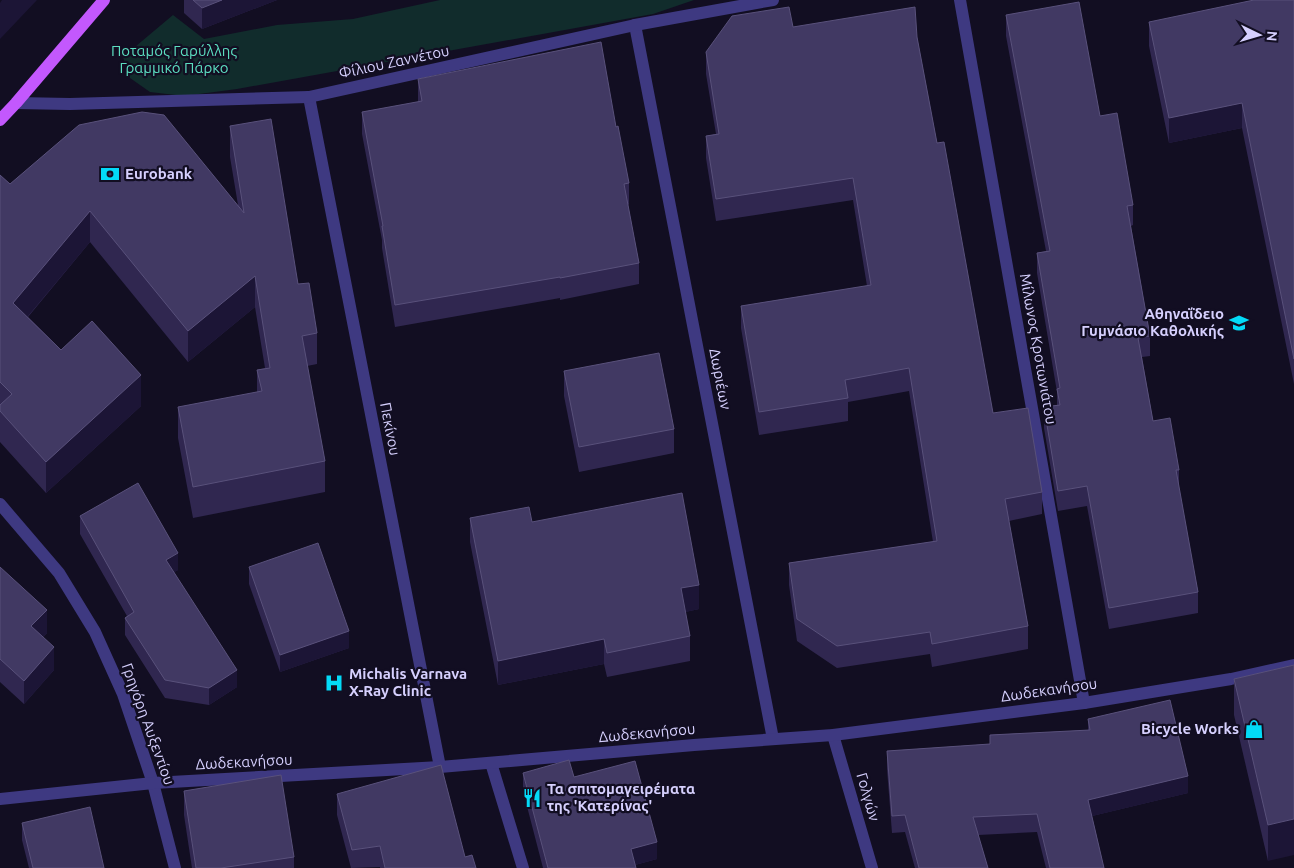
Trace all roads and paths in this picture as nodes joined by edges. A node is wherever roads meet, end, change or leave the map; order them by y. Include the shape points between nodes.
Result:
1 (104, 0) edge
2 (773, 0) edge
3 (960, 0) edge
4 (635, 25) junction
5 (309, 98) junction
6 (16, 103) junction
7 (0, 120) edge
8 (0, 504) edge
9 (1294, 665) edge
10 (1084, 703) junction
11 (834, 735) junction
12 (773, 739) junction
13 (491, 763) junction
14 (440, 767) junction
15 (153, 783) junction
16 (0, 799) edge
17 (175, 868) edge
18 (523, 868) edge
19 (872, 868) edge

1 - 6 main road
2 - 4 street, Φίλιου Ζαννέτου
3 - 10 street, Μίλωνος Κροτωνιάτου
4 - 5 street, Φίλιου Ζαννέτου
4 - 12 street, Δωριέων
5 - 6 street, Φίλιου Ζαννέτου
5 - 14 street, Πεκίνου
6 - 7 main road
8 - 15 street, Γρηγόρη Αυξεντίου via 59,573 94,632 123,694
9 - 10 street, Δωδεκανήσου via 1231,679
10 - 11 street, Δωδεκανήσου
11 - 12 street, Δωδεκανήσου
11 - 19 street, Γολγών
12 - 13 street, Δωδεκανήσου
13 - 14 street, Δωδεκανήσου
13 - 18 street
14 - 15 street, Δωδεκανήσου
15 - 16 street, Δωδεκανήσου
15 - 17 street, Γρηγόρη Αυξεντίου

